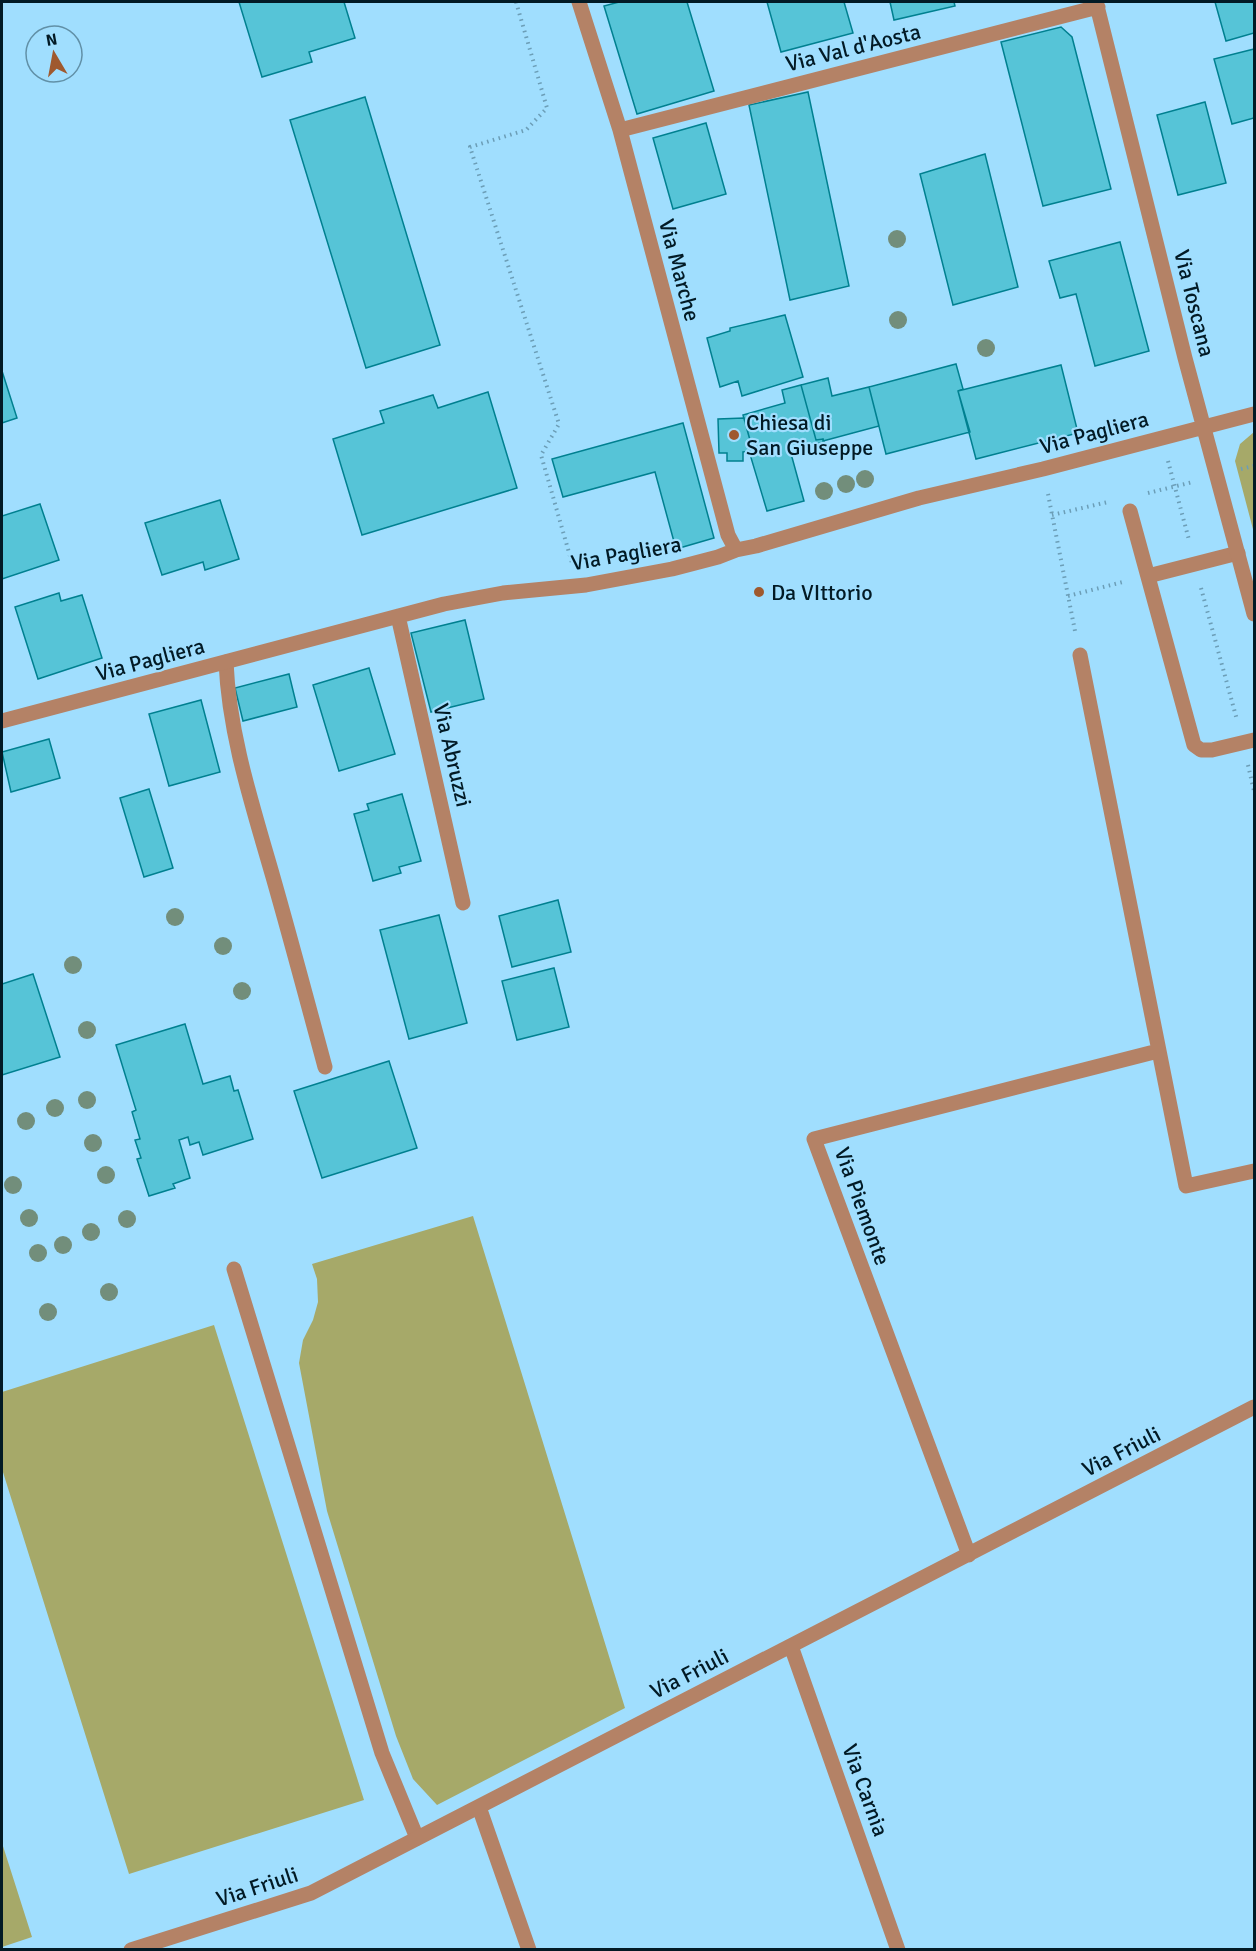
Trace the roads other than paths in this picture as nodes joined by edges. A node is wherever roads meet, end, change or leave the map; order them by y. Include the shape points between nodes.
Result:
1 (579, 2) edge
2 (1097, 4) edge
3 (620, 130) junction
4 (1254, 414) edge
5 (1205, 426) junction
6 (1130, 511) dead end
7 (736, 550) junction
8 (1238, 553) junction
9 (1148, 576) junction
10 (1254, 614) edge
11 (398, 616) junction
12 (1080, 655) road end
13 (226, 662) junction
14 (2, 722) edge
15 (1249, 741) edge
16 (463, 903) dead end
17 (1158, 1051) junction
18 (325, 1067) dead end
19 (1254, 1171) edge
20 (234, 1269) dead end
21 (1254, 1407) edge
22 (969, 1555) junction
23 (791, 1646) junction
24 (479, 1807) junction
25 (417, 1838) junction
26 (164, 1945) edge
27 (131, 1950) edge
28 (530, 1950) edge
29 (898, 1950) edge

1 - 3 street, Via Marche
2 - 3 street, Via Val d'Aosta
2 - 5 street, Via Toscana
3 - 7 street, Via Marche via 728,535
4 - 5 street, Via Pagliera
5 - 7 street, Via Pagliera via 919,498
5 - 8 street, Via Toscana
6 - 9 street
7 - 11 street, Via Pagliera via 672,569 586,585 503,593
8 - 9 street
8 - 10 street, Via Toscana
9 - 15 street via 1194,745 1212,750
11 - 13 street, Via Pagliera
11 - 16 street, Via Abruzzi
12 - 17 street
13 - 14 street, Via Pagliera
13 - 18 street via 247,788
17 - 19 street via 1186,1186
17 - 22 street, Via Piemonte via 814,1139
20 - 25 street via 382,1753
21 - 22 street, Via Friuli
22 - 23 street, Via Friuli
23 - 24 street, Via Friuli
23 - 29 street, Via Carnia
24 - 25 street, Via Friuli
24 - 28 street
25 - 26 street, Via Friuli via 311,1893
26 - 27 street, Via Friuli

